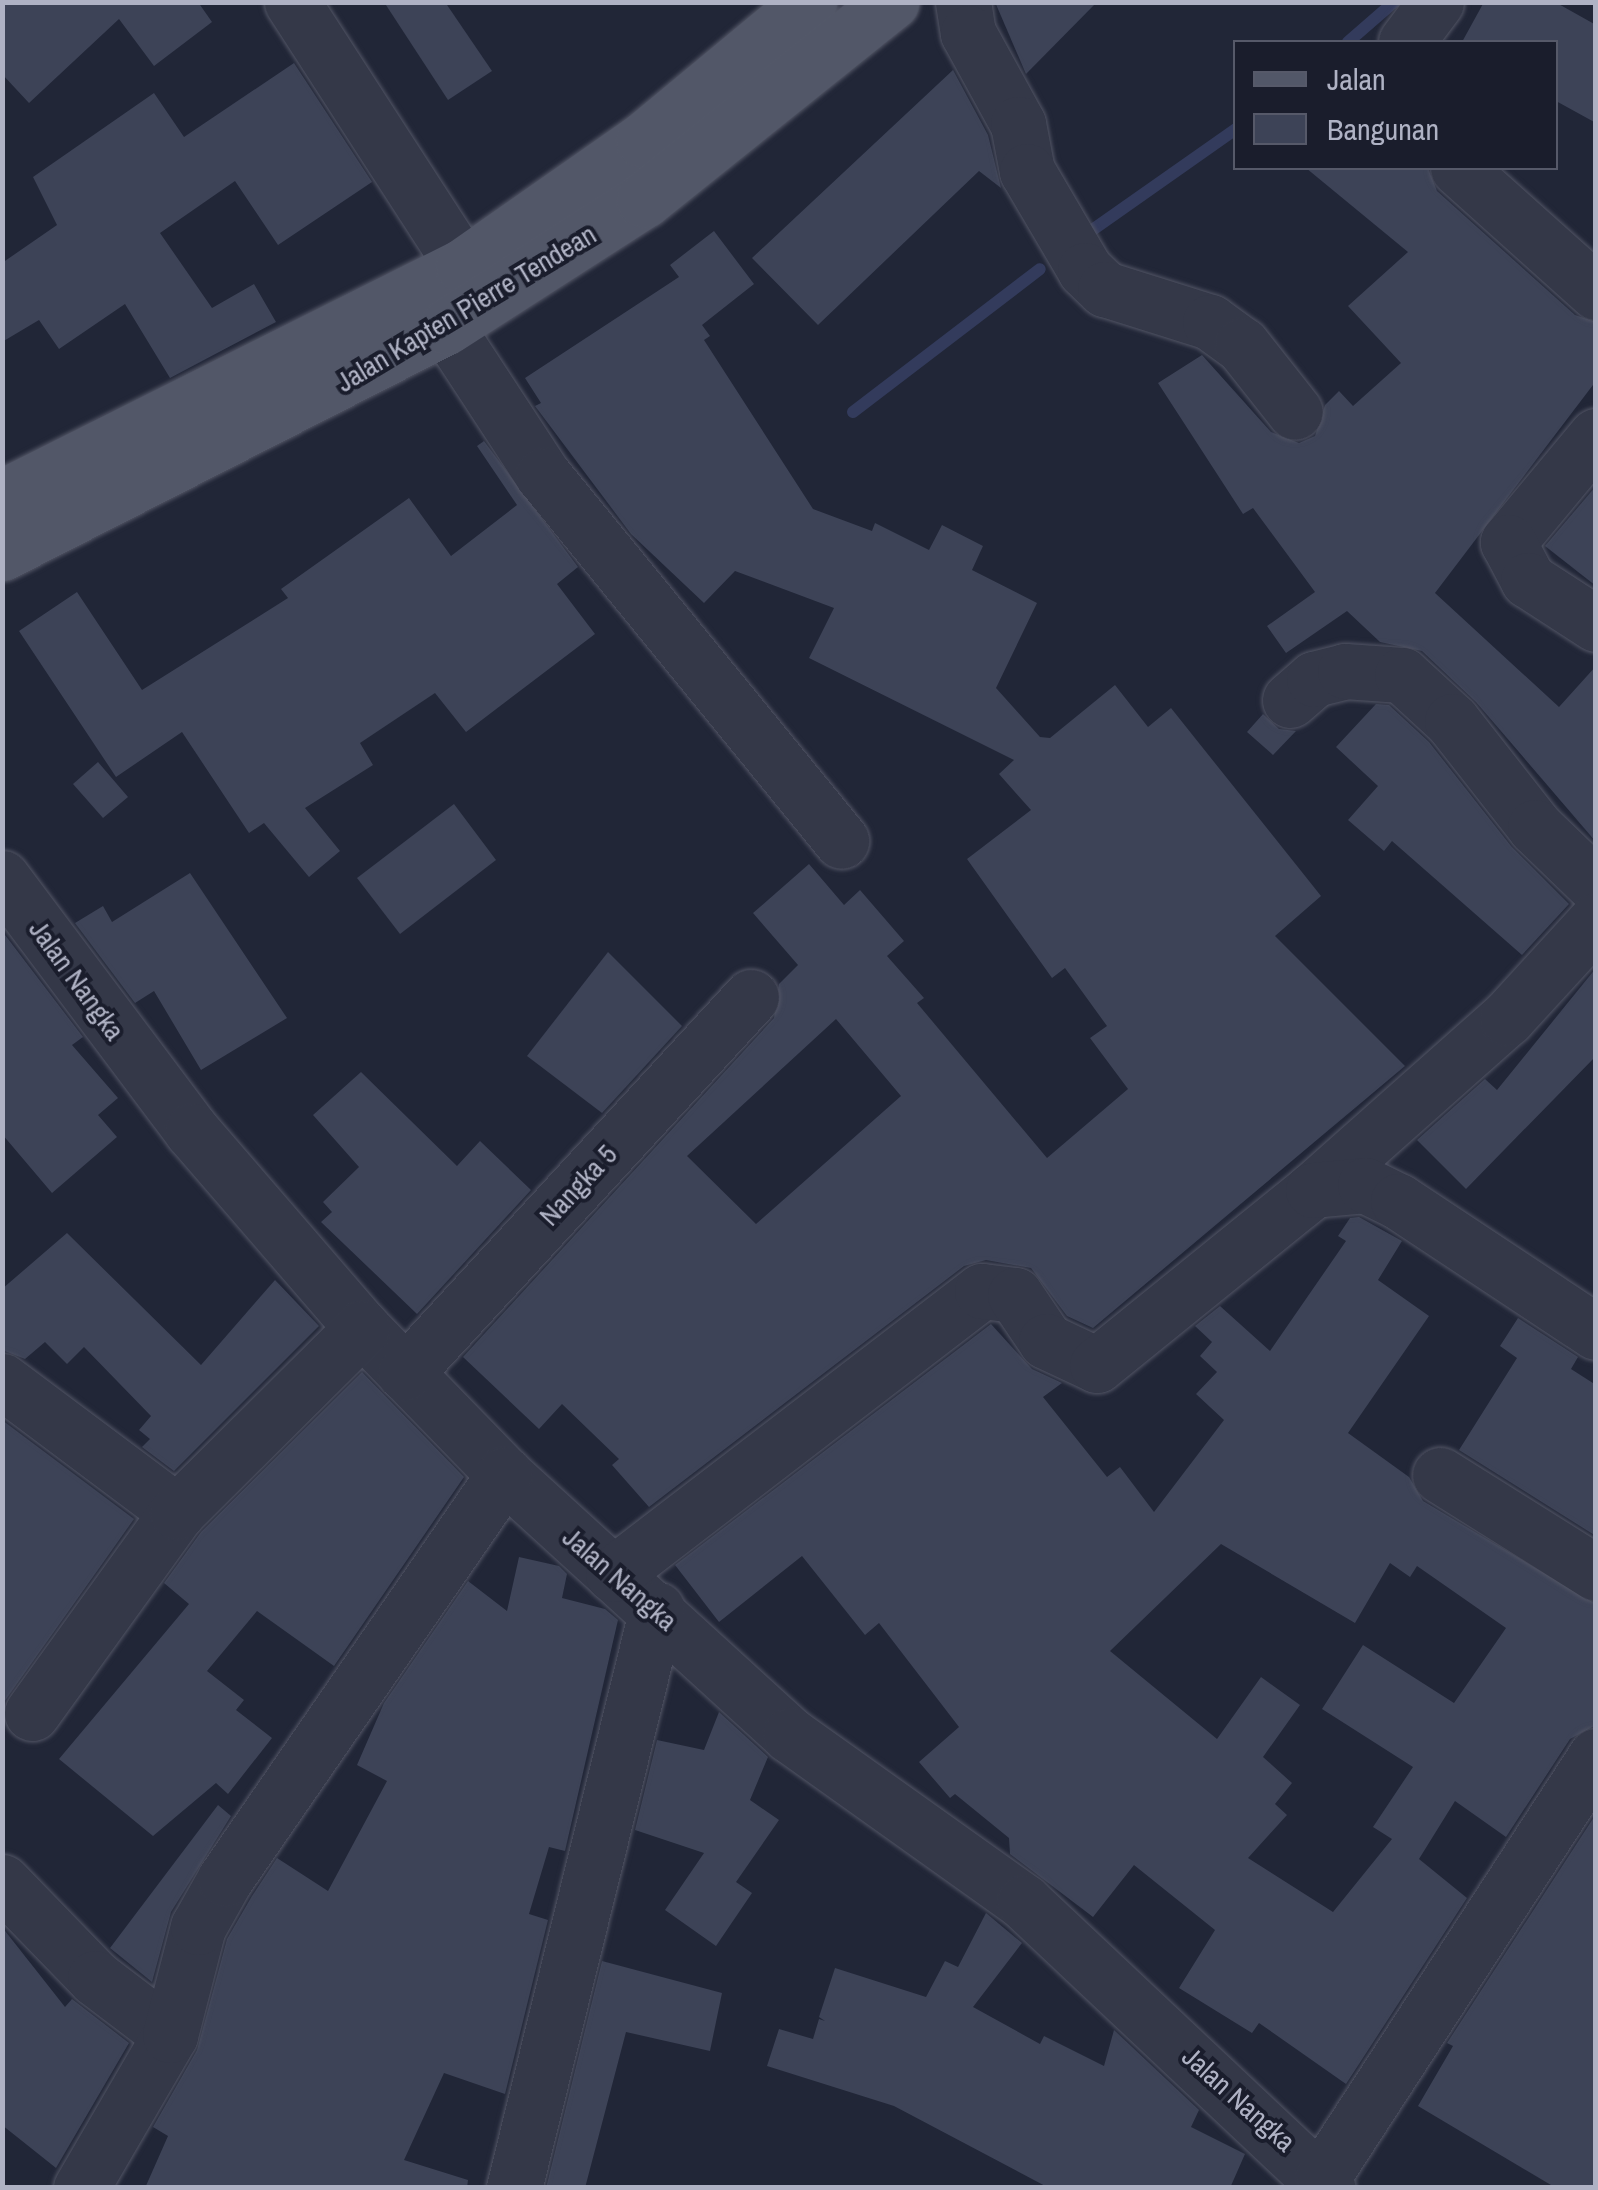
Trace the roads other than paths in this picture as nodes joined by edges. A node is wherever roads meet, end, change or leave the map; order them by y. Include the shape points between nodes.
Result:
1 (292, 2) edge
2 (809, 2) edge
3 (891, 2) edge
4 (964, 2) edge
5 (1436, 2) edge
6 (1408, 40) edge
7 (1460, 170) edge
8 (463, 266) junction
9 (1596, 292) edge
10 (446, 327) junction
11 (1295, 412) dead end
12 (1596, 436) edge
13 (2, 497) edge
14 (2, 553) edge
15 (1596, 624) edge
16 (1290, 700) dead end
17 (841, 841) dead end
18 (2, 878) edge
19 (1596, 886) edge
20 (1596, 921) edge
21 (751, 997) dead end
22 (1312, 1190) junction
23 (362, 1328) junction
24 (1596, 1332) edge
25 (405, 1373) junction
26 (2, 1381) edge
27 (504, 1474) junction
28 (1440, 1475) dead end
29 (177, 1512) junction
30 (1596, 1572) edge
31 (612, 1574) junction
32 (657, 1609) junction
33 (32, 1713) dead end
34 (1596, 1756) edge
35 (2, 1882) edge
36 (170, 2035) junction
37 (1325, 2182) edge
38 (82, 2188) edge
39 (514, 2188) edge

1 - 8 street
2 - 8 main road, Jalan Kapten Pierre Tendean via 643,140
3 - 10 main road, Jalan Kapten Pierre Tendean via 644,200
4 - 11 street via 968,34 1018,124 1027,170 1085,270 1105,289 1210,322 1242,345
5 - 6 street
7 - 9 street
8 - 13 main road, Jalan Kapten Pierre Tendean
10 - 14 main road, Jalan Kapten Pierre Tendean
10 - 17 street via 543,475
12 - 15 street via 1508,542 1528,580
16 - 19 street via 1314,679 1345,671 1402,675 1452,721 1535,827
18 - 23 street, Jalan Nangka via 152,1082
20 - 22 street via 1507,1018
21 - 25 street, Nangka 5
22 - 24 street via 1365,1185 1398,1201
22 - 31 street via 1096,1364 1046,1341 1016,1295 982,1291
23 - 25 street, Jalan Nangka
23 - 29 street
25 - 27 street, Jalan Nangka
26 - 29 street
27 - 31 street, Jalan Nangka
27 - 36 street via 198,1927
28 - 30 street
29 - 33 street
31 - 32 street, Jalan Nangka
32 - 37 street, Jalan Nangka via 790,1735 1024,1902
32 - 39 street
34 - 37 street
35 - 36 street via 94,1978
36 - 38 street

